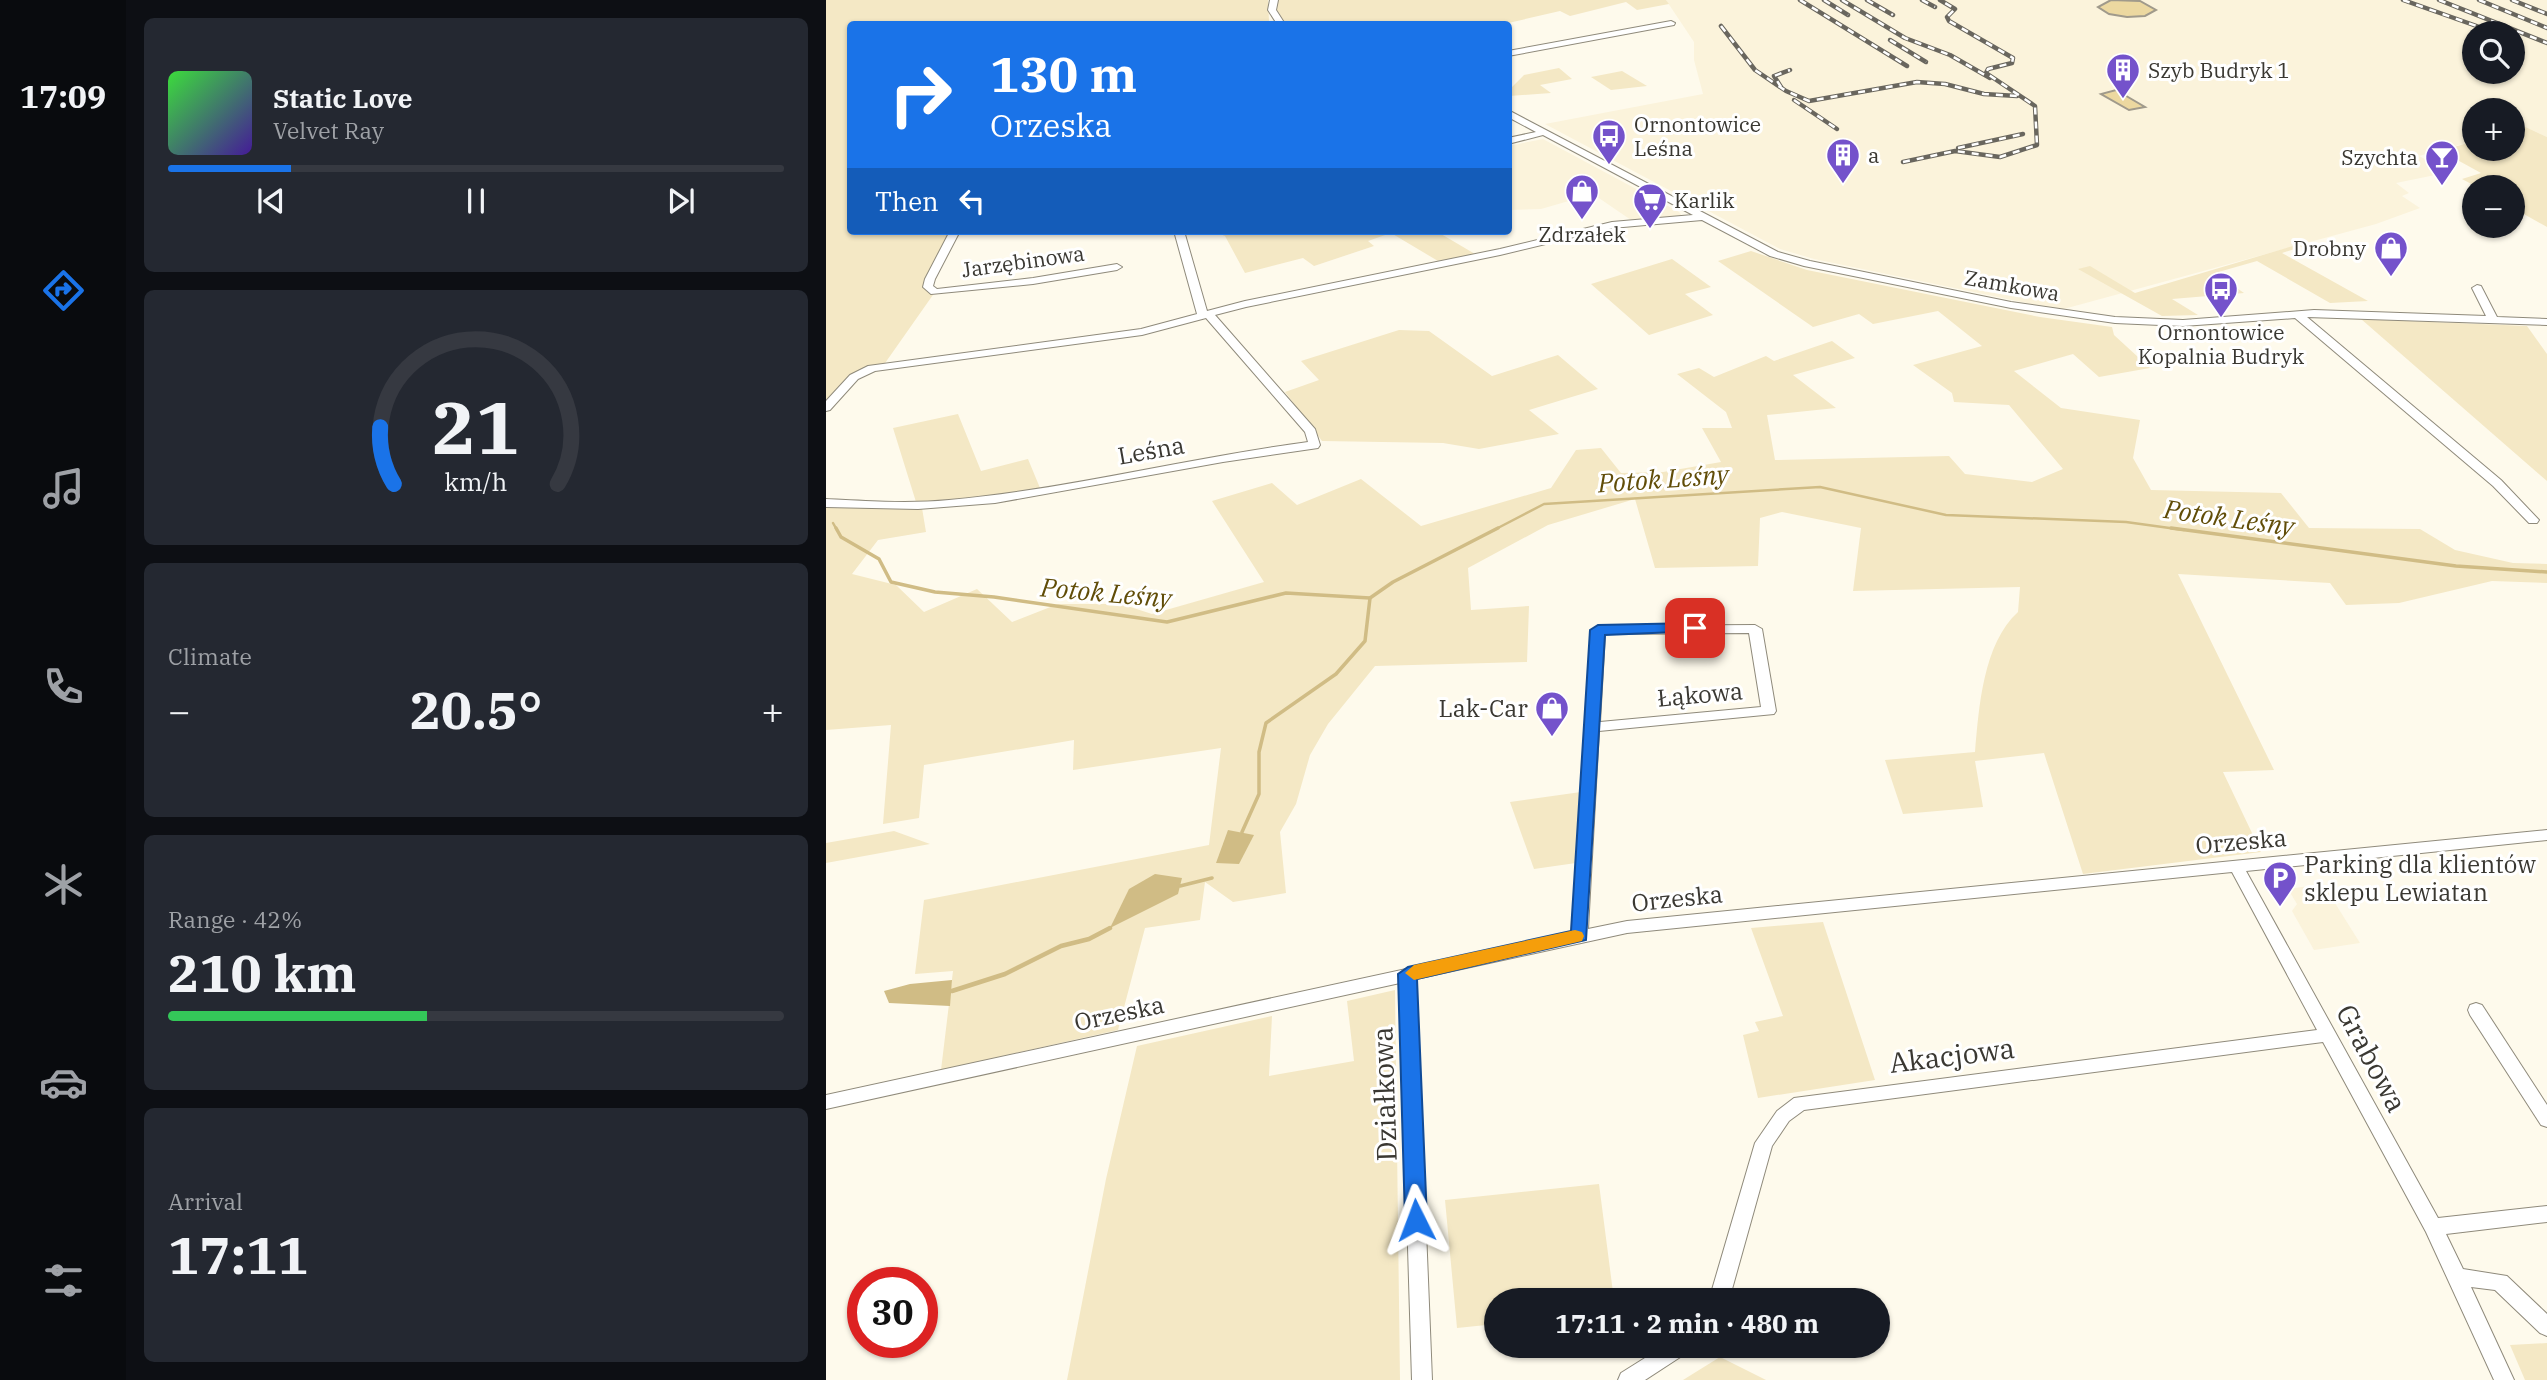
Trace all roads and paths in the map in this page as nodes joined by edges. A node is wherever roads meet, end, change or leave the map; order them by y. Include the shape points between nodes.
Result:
1 (1274, 0) edge
2 (1279, 21) edge
3 (1671, 23) dead end
4 (1512, 53) edge
5 (1512, 115) edge
6 (1546, 132) junction
7 (1512, 140) edge
8 (1703, 217) junction
9 (953, 235) edge
10 (1180, 235) edge
11 (1117, 267) dead end
12 (2477, 288) dead end
13 (1206, 314) junction
14 (2297, 314) junction
15 (2493, 320) junction
16 (2547, 322) edge
17 (826, 408) edge
18 (826, 503) edge
19 (2533, 520) dead end
20 (1592, 727) junction
21 (2547, 835) edge
22 (2235, 866) junction
23 (1580, 935) junction
24 (1408, 974) junction
25 (2476, 1010) dead end
26 (2327, 1035) junction
27 (826, 1102) edge
28 (2547, 1120) edge
29 (2547, 1214) edge
30 (2433, 1227) junction
31 (2457, 1277) junction
32 (1722, 1288) edge
33 (2547, 1327) edge
34 (1662, 1358) edge
35 (1422, 1380) edge
36 (1628, 1380) edge
37 (2504, 1380) edge

1 - 2 street via 1272,10
3 - 4 street
5 - 6 street, Zamkowa
6 - 7 street
6 - 8 street, Zamkowa
8 - 13 street via 1612,225
8 - 14 street, Zamkowa via 1787,259 2037,310 2170,323
9 - 11 street, Jarzębinowa via 930,279 928,287 935,292
10 - 13 street
12 - 15 street
13 - 17 street via 1106,338 873,368 853,377
13 - 18 street, Leśna via 1311,431 1314,444 968,502
14 - 15 street, Zamkowa
14 - 19 street via 2497,483
15 - 16 street, Zamkowa
20 - 20 street, Łąkowa via 1598,630 1755,629 1769,711
20 - 23 street, Łąkowa
21 - 22 street, Orzeska
22 - 23 street, Orzeska
22 - 26 street, Grabowa
23 - 24 street, Orzeska
24 - 27 street, Orzeska
24 - 35 street, Działkowa
25 - 28 street
26 - 30 street, Grabowa
26 - 32 street, Akacjowa via 1800,1103 1783,1116 1764,1143
29 - 30 street
30 - 31 street, Grabowa
31 - 33 street via 2500,1282
31 - 37 street, Grabowa
34 - 36 street

